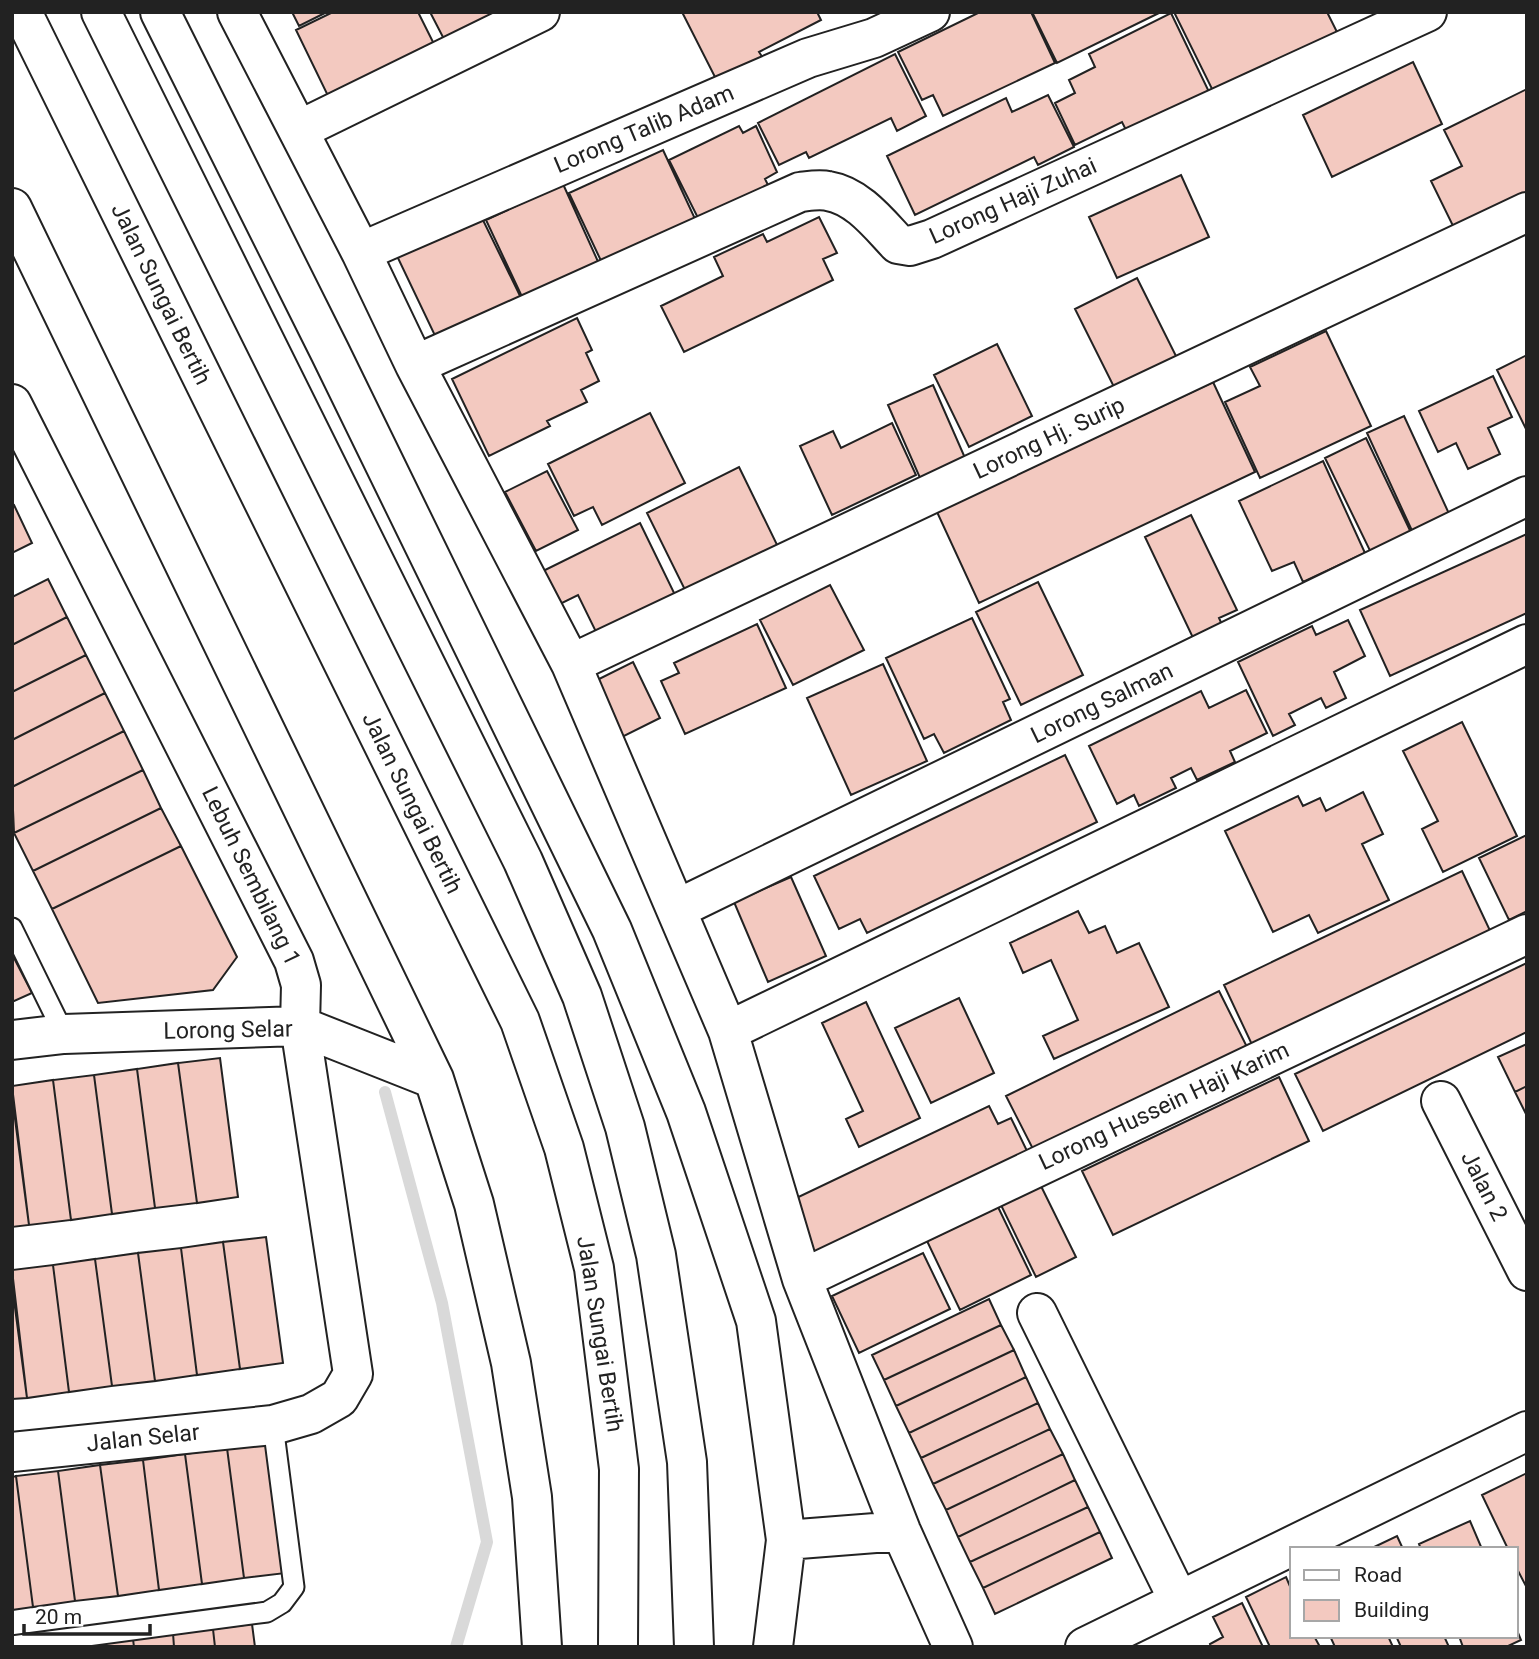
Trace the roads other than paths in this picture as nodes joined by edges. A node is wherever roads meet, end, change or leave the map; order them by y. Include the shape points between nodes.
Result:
1 (22, 12) edge
2 (101, 12) edge
3 (160, 12) edge
4 (237, 12) edge
5 (540, 12) edge
6 (930, 12) edge
7 (1427, 12) edge
8 (299, 130) junction
9 (12, 208) edge
10 (1527, 212) edge
11 (361, 252) junction
12 (415, 365) junction
13 (12, 404) edge
14 (1527, 496) edge
15 (1527, 644) edge
16 (570, 664) junction
17 (677, 909) junction
18 (12, 928) edge
19 (1527, 934) edge
20 (300, 1026) junction
21 (728, 1031) junction
22 (64, 1034) junction
23 (12, 1040) edge
24 (435, 1079) junction
25 (1441, 1101) dead end
26 (1527, 1271) edge
27 (802, 1279) junction
28 (1037, 1313) dead end
29 (273, 1425) junction
30 (1527, 1430) edge
31 (12, 1452) edge
32 (901, 1531) junction
33 (786, 1539) junction
34 (1179, 1601) junction
35 (12, 1646) edge
36 (542, 1646) edge
37 (618, 1647) edge
38 (694, 1647) edge
39 (774, 1647) edge
40 (953, 1647) edge
41 (1085, 1647) edge

1 - 37 street, Jalan Sungai Bertih via 520,1021 564,1149 594,1268 620,1469
2 - 38 street via 523,861 582,996 625,1127 656,1255 687,1462
3 - 33 street via 331,352 622,954 686,1112 755,1321
4 - 8 street
5 - 8 street
6 - 11 street, Lorong Talib Adam via 874,38 808,58
7 - 12 street, Lorong Haji Zuhai via 932,239 910,246 898,244 870,213 848,198 828,191 800,192
8 - 11 street
9 - 24 street
10 - 16 street, Lorong Hj. Surip
11 - 12 street
12 - 16 street
13 - 20 street, Lebuh Sembilang 1 via 294,961 301,985
14 - 17 street, Lorong Salman
15 - 21 street
16 - 17 street
17 - 21 street
18 - 22 lane
19 - 27 street, Lorong Hussein Haji Karim
20 - 22 street, Lorong Selar
20 - 24 street, Lorong Selar
20 - 29 street, Lebuh Sembilang 1 via 353,1374 339,1398 311,1414
21 - 27 street
22 - 23 street, Lorong Selar
24 - 36 street via 474,1204 511,1363 532,1497
25 - 26 street, Jalan 2
27 - 32 street
28 - 34 street
29 - 31 street, Jalan Selar
29 - 35 lane via 294,1587 282,1603 267,1612
30 - 34 street
32 - 33 street
32 - 40 street
33 - 39 street
34 - 41 street

